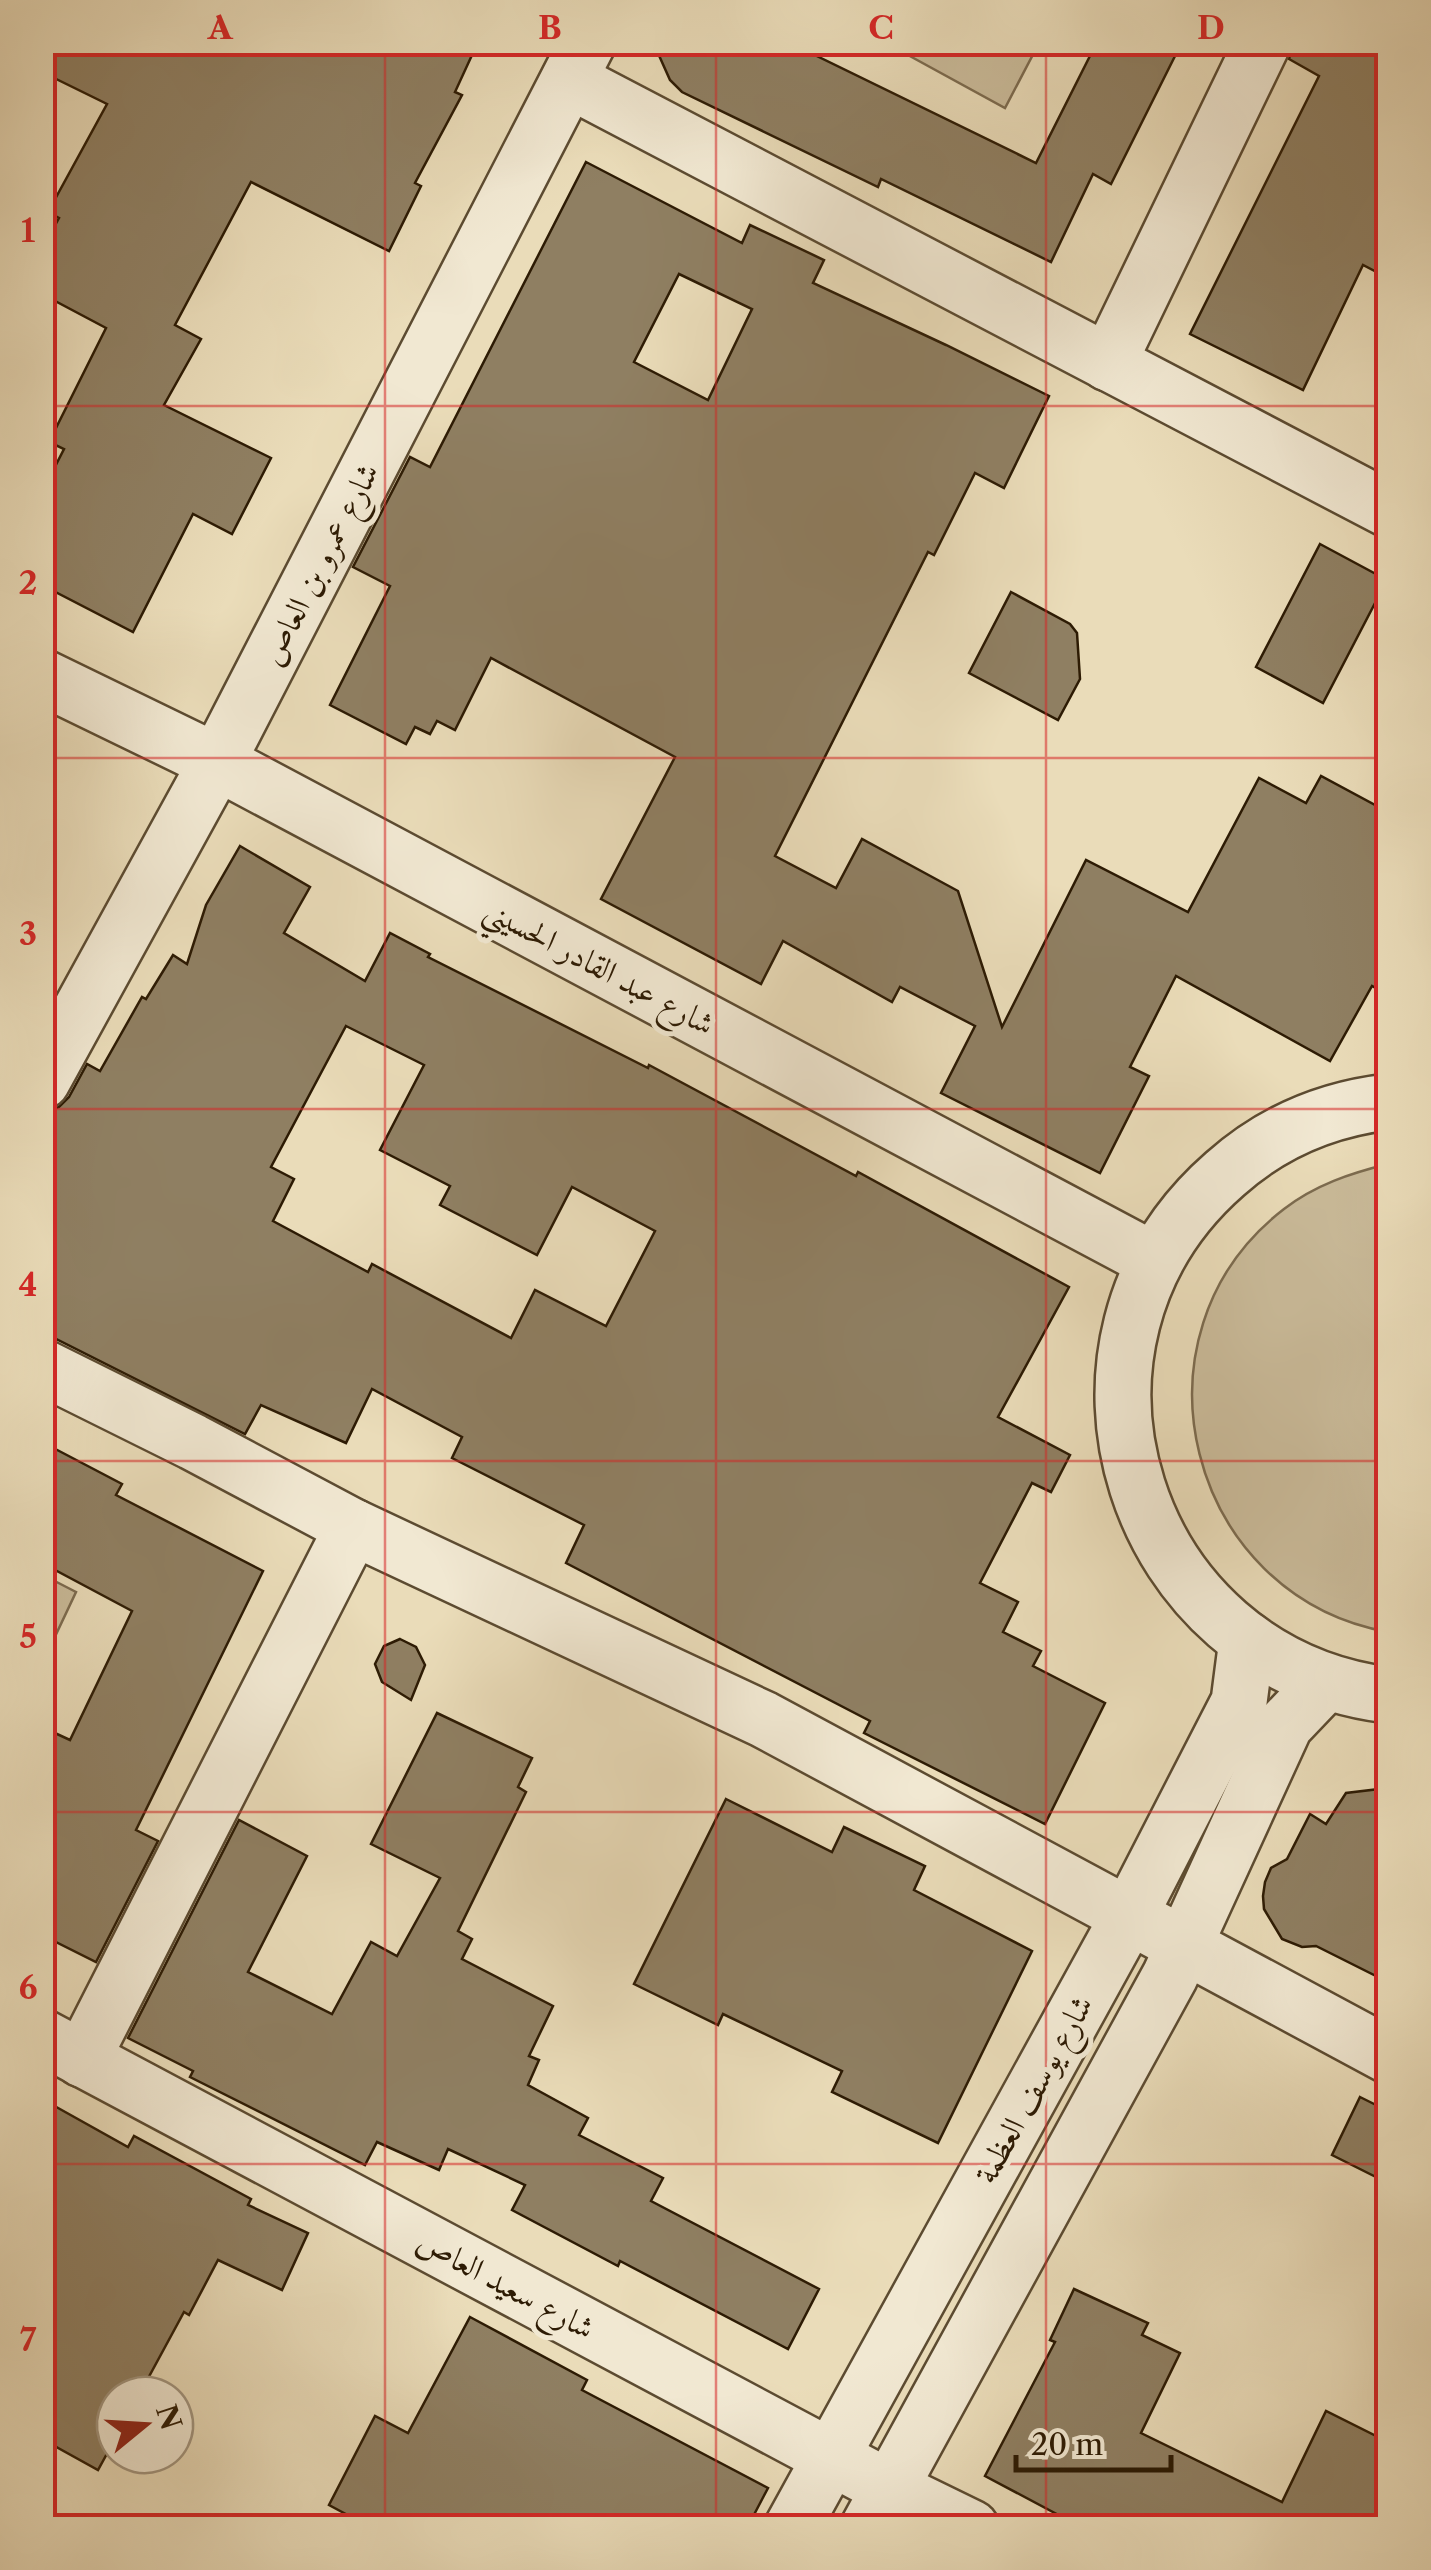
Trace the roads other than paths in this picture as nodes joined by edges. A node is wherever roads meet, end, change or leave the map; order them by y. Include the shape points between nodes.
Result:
1 (1263, 42) edge
2 (578, 61) edge
3 (1108, 363) junction
4 (1388, 509) edge
5 (42, 676) edge
6 (216, 762) junction
7 (42, 1081) edge
8 (1388, 1102) edge
9 (1155, 1261) junction
10 (42, 1367) edge
11 (353, 1527) junction
12 (1247, 1640) junction
13 (1326, 1682) junction
14 (1388, 1695) edge
15 (1129, 1916) junction
16 (1184, 1944) junction
17 (62, 2048) edge
18 (1388, 2055) edge
19 (830, 2456) junction
20 (879, 2508) edge
21 (792, 2528) edge
22 (970, 2528) edge

1 - 3 street
2 - 3 street
2 - 6 street, شارع عمرو بن العاص
3 - 4 street
5 - 6 street, شارع عبد القادر الحسيني
6 - 7 street, شارع عمرو بن العاص
6 - 9 street, شارع عبد القادر الحسيني
8 - 9 street via 1320,1116 1241,1159 1179,1222
9 - 12 street via 1125,1362 1131,1468 1174,1564
10 - 11 street
11 - 15 street via 763,1719
11 - 17 street
12 - 13 street
12 - 15 street, شارع يوسف العظمة via 1239,1702
13 - 14 street
13 - 16 street, شارع يوسف العظمة via 1284,1726
15 - 16 street
15 - 19 street, شارع يوسف العظمة
16 - 18 street
16 - 20 street, شارع يوسف العظمة
17 - 19 street, شارع سعيد العاص
19 - 20 street, شارع سعيد العاص
19 - 21 street, شارع يوسف العظمة
20 - 22 street, شارع سعيد العاص

